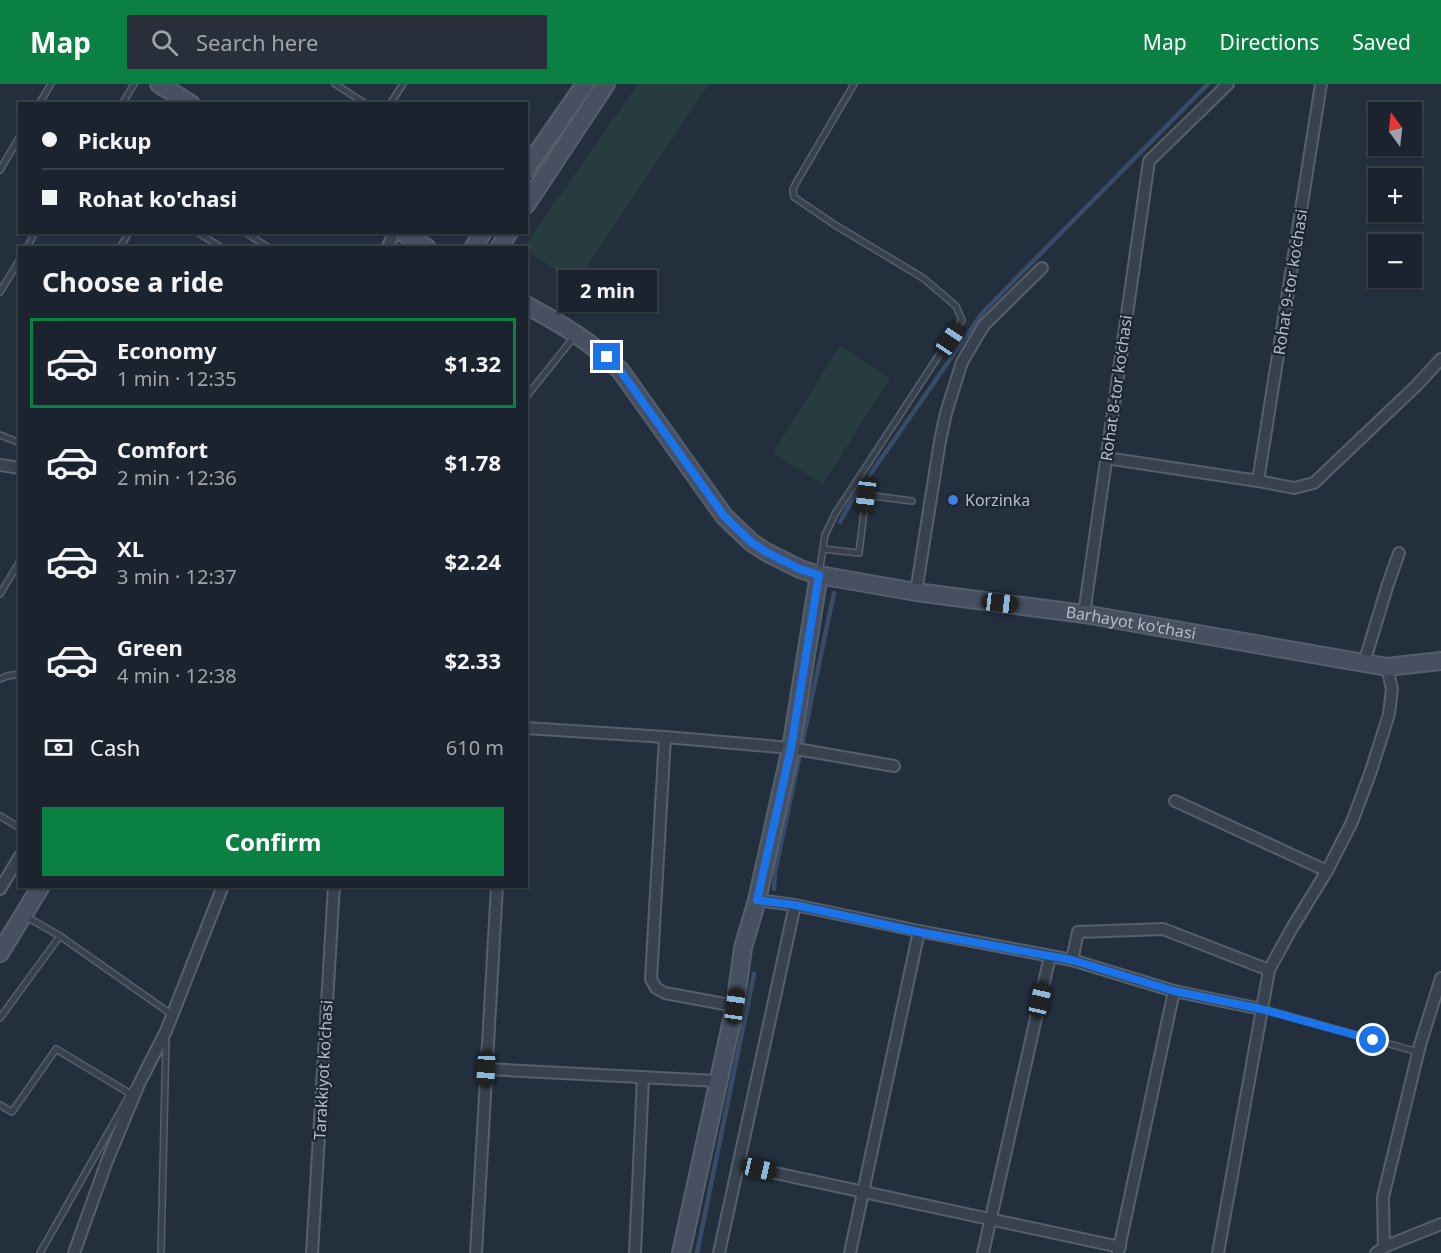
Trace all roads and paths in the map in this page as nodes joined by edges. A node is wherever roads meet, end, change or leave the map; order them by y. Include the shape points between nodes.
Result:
1 (51, 84) edge
2 (134, 84) edge
3 (159, 84) edge
4 (335, 84) edge
5 (403, 84) edge
6 (585, 84) edge
7 (606, 84) edge
8 (854, 84) edge
9 (1228, 84) edge
10 (1321, 84) edge
11 (40, 102) edge
12 (123, 102) edge
13 (188, 102) edge
14 (363, 102) edge
15 (391, 102) edge
16 (18, 139) edge
17 (528, 166) edge
18 (0, 170) edge
19 (528, 203) edge
20 (200, 234) edge
21 (248, 234) edge
22 (405, 234) edge
23 (219, 246) edge
24 (266, 246) edge
25 (425, 246) edge
26 (18, 262) edge
27 (1042, 268) dead end
28 (0, 292) edge
29 (528, 306) edge
30 (577, 333) junction
31 (1441, 359) edge
32 (528, 394) edge
33 (0, 435) edge
34 (18, 442) edge
35 (1106, 458) junction
36 (0, 465) edge
37 (18, 468) edge
38 (1258, 481) junction
39 (912, 501) dead end
40 (823, 549) junction
41 (1399, 553) dead end
42 (18, 564) edge
43 (819, 575) junction
44 (916, 592) junction
45 (0, 594) edge
46 (1084, 614) junction
47 (1441, 661) edge
48 (1364, 663) junction
49 (1387, 667) junction
50 (0, 672) edge
51 (18, 674) edge
52 (0, 679) edge
53 (528, 728) edge
54 (665, 737) junction
55 (791, 748) junction
56 (894, 766) dead end
57 (1175, 801) dead end
58 (0, 816) edge
59 (18, 827) edge
60 (18, 859) edge
61 (1327, 871) junction
62 (0, 888) edge
63 (40, 888) edge
64 (222, 888) edge
65 (334, 888) edge
66 (497, 888) edge
67 (757, 900) junction
68 (795, 905) junction
69 (23, 916) junction
70 (919, 932) junction
71 (60, 936) junction
72 (0, 953) edge
73 (1050, 956) junction
74 (1072, 960) junction
75 (1269, 970) junction
76 (1441, 978) edge
77 (1174, 991) junction
78 (735, 1006) junction
79 (1261, 1009) junction
80 (171, 1014) junction
81 (0, 1018) edge
82 (166, 1031) junction
83 (1418, 1052) junction
84 (486, 1069) junction
85 (643, 1077) junction
86 (717, 1081) junction
87 (139, 1084) junction
88 (129, 1093) junction
89 (0, 1106) edge
90 (738, 1165) junction
91 (864, 1193) junction
92 (990, 1220) junction
93 (1441, 1224) edge
94 (1119, 1250) edge
95 (1380, 1250) edge
96 (40, 1253) edge
97 (74, 1253) edge
98 (161, 1253) edge
99 (312, 1253) edge
100 (476, 1253) edge
101 (635, 1253) edge
102 (681, 1253) edge
103 (719, 1253) edge
104 (850, 1253) edge
105 (983, 1253) edge
106 (1218, 1253) edge

1 - 11 lane
2 - 12 lane
3 - 13 street
4 - 14 lane
5 - 15 lane
6 - 17 street
7 - 19 street
8 - 40 lane via 796,183 794,197 923,278 956,306 962,320 835,514
9 - 35 street, Rohat 8-tor ko‘chasi via 1149,161
10 - 38 street, Rohat 9-tor ko‘chasi
16 - 18 lane
20 - 23 lane
21 - 24 lane
22 - 25 street
26 - 28 lane
27 - 44 street via 984,325 962,362 945,413
29 - 30 street, Barhayot ko'chasi
30 - 32 lane
30 - 43 street, Barhayot ko'chasi via 620,370 724,516 766,552
31 - 38 street via 1314,483 1294,488
33 - 34 lane
35 - 38 street
35 - 46 street, Rohat 8-tor ko‘chasi
36 - 37 street
39 - 40 lane via 866,495 859,553
40 - 43 lane
41 - 48 street
42 - 45 lane
43 - 44 street, Barhayot ko'chasi
43 - 55 street
44 - 46 street, Barhayot ko'chasi
46 - 48 street, Barhayot ko'chasi
47 - 49 street, Barhayot ko'chasi
48 - 49 street, Barhayot ko'chasi
49 - 61 street via 1392,689 1389,714 1352,822
50 - 52 lane
51 - 52 lane
53 - 54 street
54 - 55 street
54 - 78 street via 651,979 665,993
55 - 56 street
55 - 67 street
57 - 61 street
58 - 59 lane
60 - 62 street
61 - 75 street
63 - 69 street
64 - 80 street
65 - 99 street, Tarakkiyot ko'chasi
66 - 84 street
67 - 68 street
67 - 78 street via 743,948
68 - 70 street
68 - 90 street
69 - 71 lane
69 - 72 street
70 - 73 street
70 - 91 street
71 - 80 lane
71 - 81 lane
73 - 74 street
73 - 92 street
74 - 75 street via 1078,932 1163,929
74 - 77 street
75 - 79 street
76 - 83 street
77 - 79 street
77 - 94 street
78 - 86 street
79 - 83 lane
79 - 106 street
80 - 82 street
82 - 87 street
82 - 98 lane
83 - 95 street via 1383,1197
84 - 85 street
84 - 100 street
85 - 86 street
85 - 101 street
86 - 102 street
87 - 88 lane
87 - 97 street
88 - 89 lane via 56,1049 12,1112
88 - 96 lane
90 - 91 street
90 - 103 street
91 - 92 street
91 - 104 street
92 - 94 street
92 - 105 street
93 - 95 street

